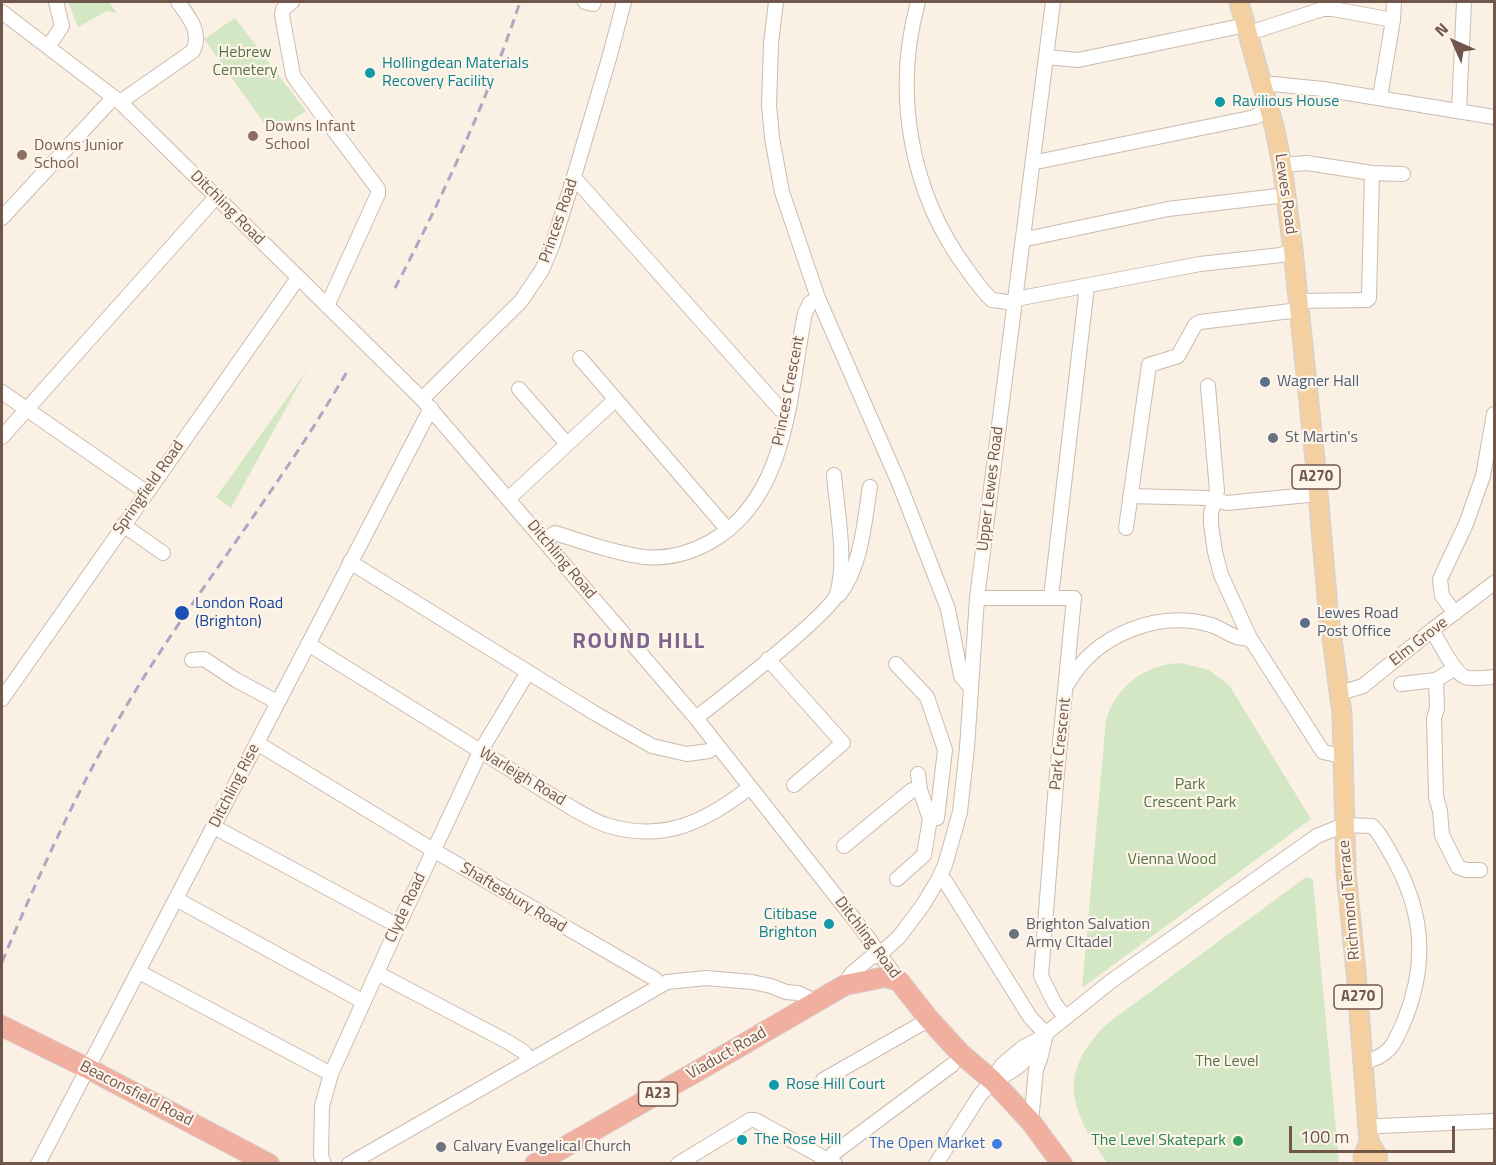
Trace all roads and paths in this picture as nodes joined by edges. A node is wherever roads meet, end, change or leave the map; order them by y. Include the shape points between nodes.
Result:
1 (56, 2) edge
2 (178, 2) edge
3 (585, 2) edge
4 (594, 2) edge
5 (624, 2) edge
6 (776, 2) edge
7 (918, 2) edge
8 (1053, 2) edge
9 (1239, 2) edge
10 (1394, 2) edge
11 (1464, 2) edge
12 (288, 5) edge
13 (1333, 5) edge
14 (4, 18) edge
15 (1393, 20) junction
16 (1247, 29) junction
17 (49, 46) junction
18 (1047, 57) junction
19 (1264, 86) junction
20 (1380, 97) junction
21 (117, 99) junction
22 (1269, 108) junction
23 (1459, 110) junction
24 (1494, 117) edge
25 (1033, 160) junction
26 (1281, 165) junction
27 (1372, 172) junction
28 (1402, 174) dead end
29 (573, 180) junction
30 (1286, 195) junction
31 (216, 197) junction
32 (2, 217) edge
33 (1024, 238) junction
34 (1293, 250) junction
35 (298, 278) junction
36 (1088, 286) junction
37 (818, 298) junction
38 (1015, 300) junction
39 (327, 306) junction
40 (1295, 307) junction
41 (580, 358) dead end
42 (1208, 386) dead end
43 (519, 389) dead end
44 (2, 392) edge
45 (615, 400) junction
46 (427, 404) junction
47 (26, 410) junction
48 (787, 410) junction
49 (1494, 414) edge
50 (2, 437) edge
51 (567, 444) junction
52 (834, 476) dead end
53 (870, 487) dead end
54 (146, 492) junction
55 (1317, 494) junction
56 (1130, 496) junction
57 (508, 499) junction
58 (1216, 501) junction
59 (123, 525) junction
60 (1126, 528) dead end
61 (728, 530) junction
62 (544, 540) junction
63 (163, 553) dead end
64 (350, 562) junction
65 (1494, 583) edge
66 (1051, 597) junction
67 (977, 598) junction
68 (834, 601) junction
69 (1455, 613) junction
70 (1432, 630) junction
71 (1250, 638) junction
72 (308, 644) junction
73 (768, 659) junction
74 (192, 660) dead end
75 (896, 664) dead end
76 (1455, 668) junction
77 (528, 672) junction
78 (1494, 677) edge
79 (1436, 680) junction
80 (1401, 684) dead end
81 (970, 687) junction
82 (1066, 687) junction
83 (1340, 693) junction
84 (2, 699) edge
85 (277, 702) junction
86 (696, 718) junction
87 (257, 743) junction
88 (716, 745) junction
89 (480, 752) junction
90 (1342, 756) junction
91 (918, 774) dead end
92 (796, 779) dead end
93 (749, 788) junction
94 (920, 790) junction
95 (933, 819) junction
96 (957, 824) junction
97 (1344, 825) junction
98 (214, 827) junction
99 (844, 846) dead end
100 (433, 850) junction
101 (1480, 870) dead end
102 (939, 878) junction
103 (897, 879) dead end
104 (176, 899) junction
105 (398, 926) junction
106 (880, 954) junction
107 (139, 972) junction
108 (377, 973) junction
109 (899, 981) junction
110 (845, 984) junction
111 (659, 985) junction
112 (786, 992) junction
113 (364, 1002) junction
114 (817, 1002) junction
115 (797, 1013) junction
116 (1065, 1017) junction
117 (928, 1018) junction
118 (2, 1026) edge
119 (1042, 1037) junction
120 (529, 1061) junction
121 (1363, 1062) junction
122 (952, 1065) dead end
123 (87, 1068) junction
124 (331, 1074) junction
125 (823, 1080) dead end
126 (993, 1081) junction
127 (1494, 1121) edge
128 (1031, 1122) junction
129 (1368, 1135) junction
130 (697, 1159) edge
131 (323, 1160) edge
132 (833, 1162) edge
133 (38, 1164) edge
134 (269, 1164) edge
135 (349, 1164) edge
136 (535, 1164) edge
137 (678, 1164) edge
138 (936, 1164) edge
139 (1062, 1164) edge
140 (1364, 1164) edge
141 (1378, 1164) edge

1 - 17 street via 62,26
2 - 21 street via 196,30 193,51
3 - 4 street
5 - 29 street, Princes Road
6 - 37 street via 768,81 772,138 782,192
7 - 38 street via 909,42 907,95 913,150 924,189 945,236 977,283 992,300
8 - 18 street, Upper Lewes Road
9 - 16 main road, Lewes Road / A270
10 - 15 street
11 - 23 street
12 - 39 street via 282,15 296,80 378,189
13 - 15 street
13 - 16 street
14 - 17 street, Ditchling Road
15 - 20 street
16 - 18 street via 1078,60
16 - 19 main road, Lewes Road / A270
17 - 21 street, Ditchling Road
18 - 25 street, Upper Lewes Road
19 - 20 street
19 - 22 main road, Lewes Road / A270
20 - 23 street
21 - 31 street, Ditchling Road
21 - 32 street
22 - 25 street via 1255,117
22 - 26 main road, Lewes Road / A270
23 - 24 street
25 - 33 street, Upper Lewes Road
26 - 27 street via 1307,163
26 - 30 main road, Lewes Road / A270
27 - 28 street
27 - 40 street via 1367,300
29 - 46 street, Princes Road via 549,254 534,284
29 - 48 street via 780,409
30 - 33 street via 1168,209
30 - 34 main road, Lewes Road / A270
31 - 35 street, Ditchling Road
31 - 47 street
33 - 38 street, Upper Lewes Road
34 - 36 street
34 - 40 main road, Lewes Road / A270
35 - 39 street, Ditchling Road
35 - 54 street, Springfield Road
36 - 38 street
36 - 66 street
37 - 48 street, Princes Crescent via 805,313
37 - 81 street via 918,531 948,609 961,676
38 - 67 street, Upper Lewes Road
39 - 46 street, Ditchling Road
40 - 55 main road, Lewes Road / A270 via 1308,390
40 - 56 street via 1200,322 1177,357 1149,364
41 - 45 street
42 - 58 street
43 - 51 street
44 - 47 street
45 - 51 street
45 - 61 street
46 - 57 street, Ditchling Road
46 - 64 street, Ditchling Rise
47 - 50 street
47 - 54 street
48 - 61 street, Princes Crescent via 779,447 763,486
49 - 69 street via 1484,476 1440,579 1442,596
51 - 57 street
52 - 68 street via 840,552 839,585
53 - 68 street via 854,569
54 - 59 street, Springfield Road
55 - 58 street
55 - 83 main road, A270
56 - 58 street
56 - 60 street
57 - 62 street, Ditchling Road
58 - 71 street via 1211,513 1216,559
59 - 63 street
59 - 84 street, Springfield Road
61 - 62 street, Princes Crescent via 695,549 671,556 633,555 555,533
62 - 86 street, Ditchling Road
64 - 72 street, Ditchling Rise
64 - 77 street
65 - 69 street, Elm Grove
66 - 67 street
66 - 82 street via 1074,598
67 - 81 street, Upper Lewes Road
68 - 73 street
69 - 70 street, Elm Grove
70 - 76 street
70 - 83 street, Elm Grove via 1363,686
71 - 82 street, Park Crescent via 1242,639 1215,626 1191,621 1155,622 1112,640 1079,667
71 - 90 street via 1323,752
72 - 85 street, Ditchling Rise
72 - 89 street, Warleigh Road
73 - 86 street
73 - 92 street via 843,744
74 - 85 street via 204,659
75 - 95 street via 927,697 945,750
76 - 78 street via 1467,678
76 - 79 street
77 - 88 street via 660,749 698,753
77 - 89 street, Clyde Road
79 - 80 street
79 - 101 street via 1436,796 1442,835 1458,867
81 - 96 street, Upper Lewes Road
82 - 116 street, Park Crescent via 1041,976
83 - 90 main road, Richmond Terrace / A270
85 - 87 street, Ditchling Rise
86 - 88 street, Ditchling Road
87 - 98 street, Ditchling Rise
87 - 100 street, Shaftesbury Road
88 - 93 street, Ditchling Road
89 - 93 street, Warleigh Road via 604,824 646,832 698,821
89 - 100 street, Clyde Road
90 - 97 main road, Richmond Terrace / A270
91 - 94 street
93 - 106 street, Ditchling Road
94 - 95 street
94 - 99 street via 912,790
95 - 96 street
95 - 103 street via 924,855
96 - 102 street, Upper Lewes Road
97 - 116 street via 1317,836
97 - 121 main road, Richmond Terrace / A270
97 - 121 street via 1372,826 1380,835 1407,886 1420,938 1416,988 1401,1028 1384,1055
98 - 104 street, Ditchling Rise
98 - 105 street
100 - 105 street, Clyde Road
100 - 111 street, Shaftesbury Road via 655,979
102 - 106 street, Upper Lewes Road via 903,932
102 - 119 street via 945,881
104 - 107 street, Ditchling Rise
104 - 113 street
105 - 108 street, Clyde Road
106 - 109 street, Ditchling Road
106 - 110 street, Viaduct Road via 851,974
107 - 123 street, Ditchling Rise
107 - 124 street
108 - 113 street, Clyde Road
108 - 120 street via 508,1042 524,1052
109 - 110 highway, A23 via 885,976
109 - 117 highway, Ditchling Road
110 - 114 highway, Viaduct Road / A23
111 - 112 street via 706,978 752,982
111 - 120 street
112 - 114 street
112 - 115 street
113 - 124 street, Clyde Road
114 - 115 highway, Viaduct Road / A23
115 - 136 highway, Viaduct Road / A23
116 - 119 street
117 - 125 street
117 - 126 highway, Ditchling Road
118 - 123 highway, Beaconsfield Road
119 - 126 street via 1002,1065
119 - 128 street
120 - 135 street
121 - 129 main road, Richmond Terrace / A270
122 - 132 street via 834,1153
123 - 133 street, Ditchling Rise
123 - 134 highway, Beaconsfield Road
124 - 131 street, Clyde Road via 322,1106
126 - 128 highway, Ditchling Road
126 - 138 street
127 - 129 street via 1380,1126
128 - 139 highway, Ditchling Road
129 - 140 main road, Richmond Terrace / A270
129 - 141 main road, Richmond Terrace / A270
130 - 132 street via 750,1120 759,1121
130 - 137 street

